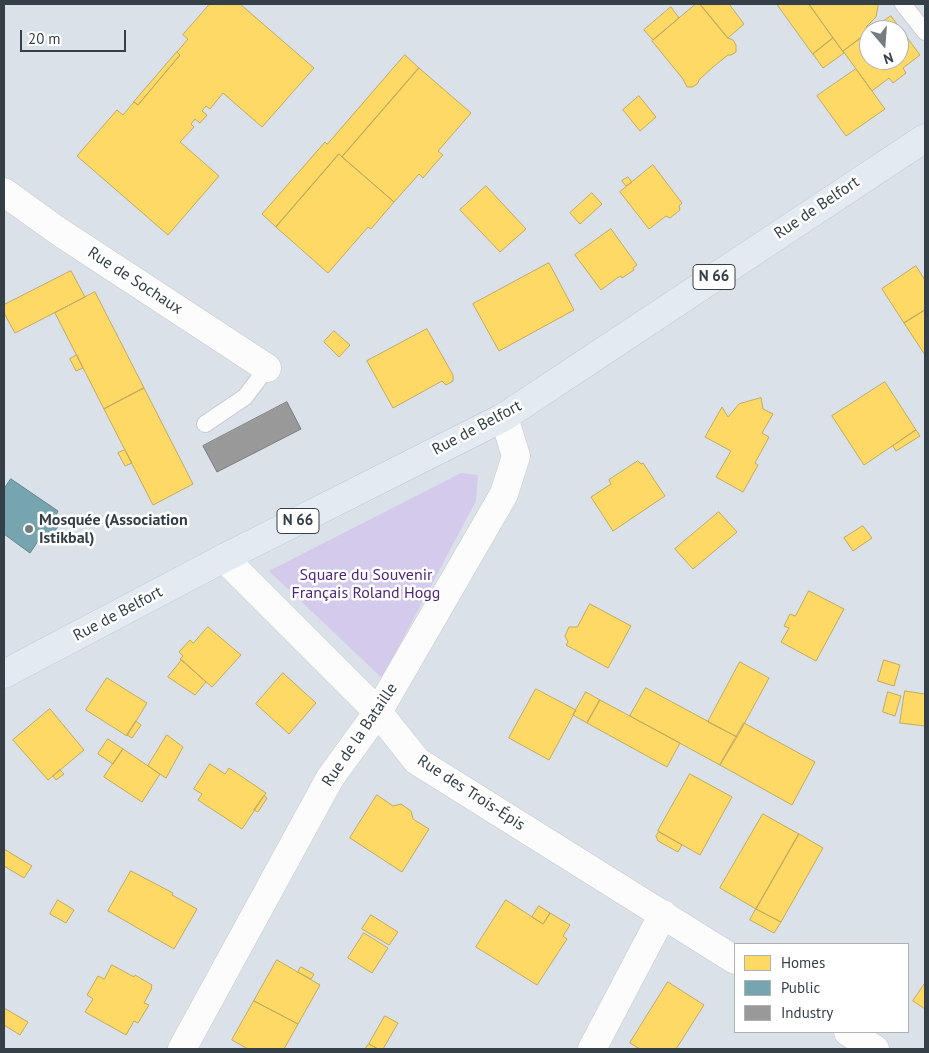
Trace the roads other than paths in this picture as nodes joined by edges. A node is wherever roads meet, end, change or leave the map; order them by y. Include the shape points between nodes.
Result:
1 (903, 4) edge
2 (925, 32) edge
3 (925, 138) edge
4 (4, 192) edge
5 (267, 368) joint
6 (504, 417) junction
7 (205, 424) dead end
8 (224, 558) junction
9 (4, 674) edge
10 (378, 712) junction
11 (663, 914) junction
12 (734, 959) edge
13 (850, 1033) edge
14 (182, 1049) edge
15 (592, 1049) edge
16 (875, 1049) edge

1 - 2 lane
3 - 6 main road, Rue de Belfort / N 66
4 - 5 street, Rue de Sochaux
5 - 7 lane via 245,397
6 - 8 main road, Rue de Belfort / N 66
6 - 10 street, Rue de la Bataille via 516,456 504,494
8 - 9 main road, Rue de Belfort / N 66
8 - 10 street, Rue des Trois-Épis
10 - 11 street, Rue des Trois-Épis via 417,761
10 - 14 street, Rue de la Bataille via 330,778
11 - 12 street, Rue des Trois-Épis
11 - 15 street
13 - 16 street

